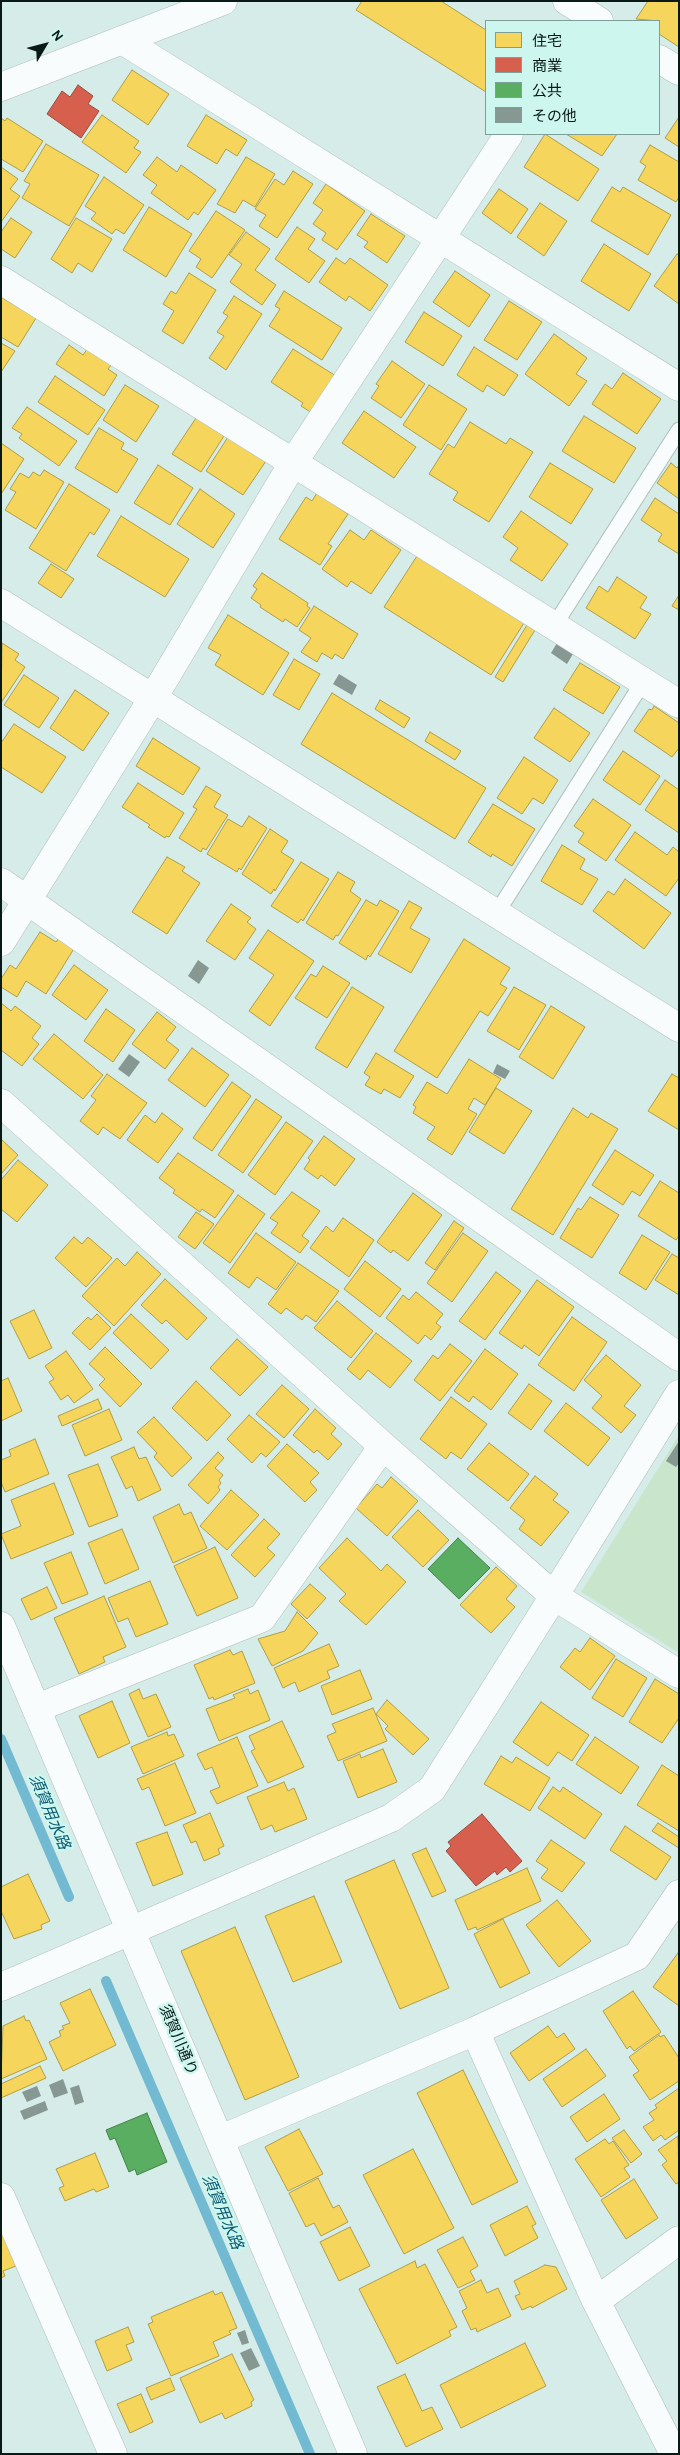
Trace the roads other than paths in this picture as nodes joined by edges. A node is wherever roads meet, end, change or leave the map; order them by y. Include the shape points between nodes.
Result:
1 (223, 1) edge
2 (122, 40) junction
3 (660, 60) edge
4 (679, 71) edge
5 (1, 87) edge
6 (508, 135) edge
7 (440, 238) junction
8 (1, 280) edge
9 (679, 387) edge
10 (679, 430) edge
11 (293, 463) junction
12 (1, 603) edge
13 (554, 626) junction
14 (643, 682) junction
15 (153, 698) junction
16 (679, 704) edge
17 (1, 882) edge
18 (28, 898) junction
19 (496, 914) junction
20 (1, 942) edge
21 (679, 1028) edge
22 (1, 1103) edge
23 (679, 1356) edge
24 (679, 1394) edge
25 (382, 1446) junction
26 (554, 1596) junction
27 (1, 1626) edge
28 (679, 1674) edge
29 (37, 1708) junction
30 (679, 1894) edge
31 (130, 1930) junction
32 (1, 1987) edge
33 (475, 2031) junction
34 (221, 2139) junction
35 (1, 2197) edge
36 (679, 2240) edge
37 (596, 2300) junction
38 (113, 2454) edge
39 (353, 2454) edge
40 (674, 2454) edge

1 - 2 street
2 - 5 street
2 - 7 street
3 - 4 street
6 - 7 street
7 - 9 street
7 - 11 street
8 - 11 street
10 - 13 lane
11 - 13 street
11 - 15 street
12 - 15 street
13 - 14 street
14 - 16 street
14 - 19 lane
15 - 18 street
15 - 19 street
17 - 18 street
18 - 20 street
18 - 23 street
19 - 21 street
22 - 25 street
24 - 26 street
25 - 26 street
25 - 29 street via 262,1618
26 - 28 street
26 - 31 street via 432,1789 391,1818
27 - 29 street, 須賀川通り
29 - 31 street, 須賀川通り
30 - 33 street via 637,1956
31 - 32 street
31 - 34 street, 須賀川通り
33 - 34 street
33 - 37 street
34 - 39 street, 須賀川通り
35 - 38 street
36 - 37 street
37 - 40 street

